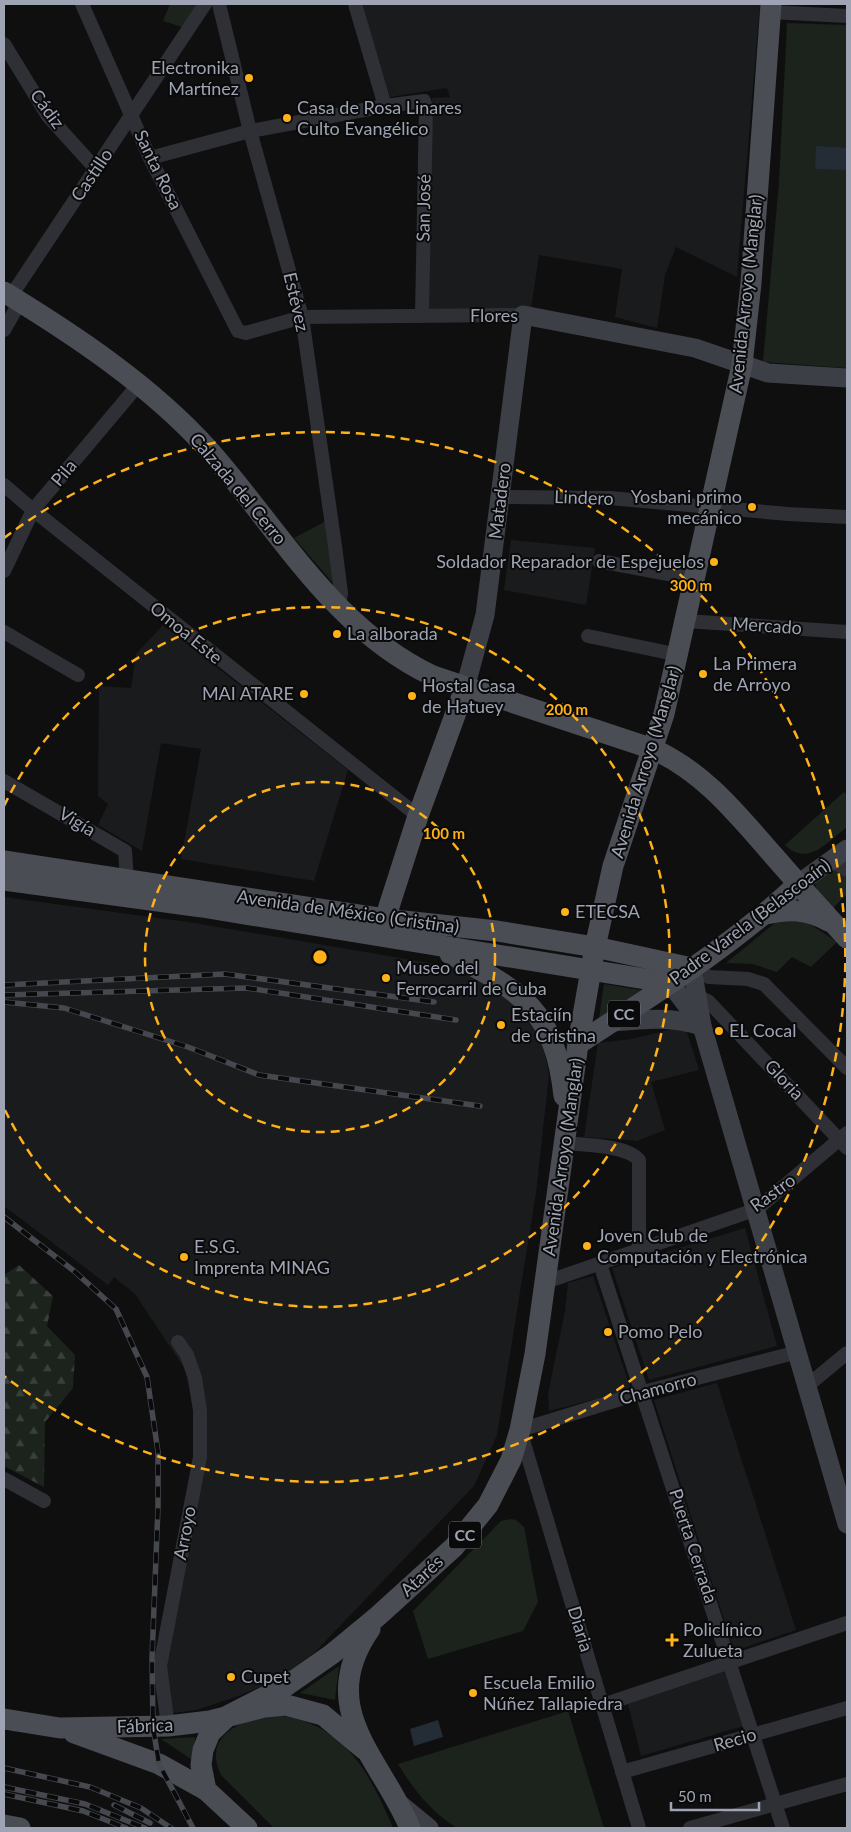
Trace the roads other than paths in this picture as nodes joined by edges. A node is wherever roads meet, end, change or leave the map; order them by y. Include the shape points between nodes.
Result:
1 (82, 4) edge
2 (205, 4) edge
3 (219, 4) edge
4 (355, 4) edge
5 (770, 8) edge
6 (847, 16) edge
7 (4, 44) edge
8 (385, 106) junction
9 (133, 116) junction
10 (250, 131) junction
11 (150, 158) junction
12 (96, 169) junction
13 (11, 297) edge
14 (524, 315) junction
15 (422, 316) junction
16 (302, 317) junction
17 (4, 330) edge
18 (242, 333) joint
19 (742, 365) junction
20 (847, 378) edge
21 (138, 385) junction
22 (4, 484) edge
23 (500, 497) junction
24 (711, 507) junction
25 (33, 510) junction
26 (847, 517) edge
27 (600, 561) dead end
28 (4, 571) edge
29 (695, 579) junction
30 (339, 607) junction
31 (686, 621) junction
32 (4, 632) edge
33 (847, 632) edge
34 (588, 636) dead end
35 (679, 655) junction
36 (78, 675) dead end
37 (465, 688) junction
38 (653, 749) junction
39 (4, 782) edge
40 (418, 816) junction
41 (847, 849) edge
42 (4, 861) edge
43 (839, 865) edge
44 (127, 879) junction
45 (4, 880) edge
46 (798, 884) junction
47 (766, 914) junction
48 (385, 920) junction
49 (841, 931) edge
50 (396, 938) junction
51 (432, 945) junction
52 (595, 947) junction
53 (692, 968) junction
54 (590, 970) junction
55 (720, 978) junction
56 (670, 983) junction
57 (702, 998) junction
58 (612, 1022) junction
59 (702, 1026) junction
60 (578, 1044) junction
61 (847, 1068) edge
62 (565, 1137) junction
63 (845, 1140) edge
64 (757, 1209) junction
65 (639, 1250) junction
66 (600, 1264) junction
67 (546, 1282) junction
68 (178, 1342) dead end
69 (798, 1352) junction
70 (847, 1353) edge
71 (807, 1386) junction
72 (643, 1392) junction
73 (520, 1430) junction
74 (4, 1479) edge
75 (44, 1501) dead end
76 (847, 1524) edge
77 (378, 1616) junction
78 (847, 1624) edge
79 (731, 1662) junction
80 (603, 1705) junction
81 (847, 1708) edge
82 (229, 1716) junction
83 (4, 1719) edge
84 (168, 1726) junction
85 (60, 1728) junction
86 (754, 1734) junction
87 (365, 1750) junction
88 (622, 1772) junction
89 (847, 1784) edge
90 (206, 1790) junction
91 (776, 1804) junction
92 (400, 1805) junction
93 (4, 1825) edge
94 (20, 1828) edge
95 (247, 1828) edge
96 (410, 1828) edge
97 (429, 1828) edge
98 (639, 1828) edge
99 (690, 1828) edge
100 (783, 1828) edge

1 - 9 street, Santa Rosa
2 - 9 street, Castillo
3 - 10 street, Estévez
4 - 8 street
5 - 6 street
5 - 19 main road, Avenida Arroyo (Manglar) via 751,283
7 - 12 street, Cádiz via 48,116
8 - 10 street
8 - 15 street, San José via 424,101 426,106
9 - 11 street, Santa Rosa
9 - 12 street, Castillo
10 - 11 street
10 - 16 street, Estévez
11 - 18 street, Santa Rosa
12 - 13 street, Castillo
13 - 17 street, Castillo
13 - 21 main road, Calzada del Cerro
14 - 15 street, Flores
14 - 19 street, Flores via 695,348
14 - 23 street, Matadero
15 - 16 street, Flores
16 - 18 street, Flores
16 - 30 street, Estévez via 338,567
19 - 20 street, Flores via 768,372
19 - 24 main road, Avenida Arroyo (Manglar)
21 - 25 street, Pila
21 - 30 main road, Calzada del Cerro via 208,450
22 - 25 street, Omoa Este
23 - 24 street, Lindero via 610,498
23 - 37 street, Matadero via 485,615
24 - 26 street, Lindero
24 - 29 main road, Avenida Arroyo (Manglar)
25 - 28 street, Pila
25 - 40 street, Omoa Este
27 - 29 street
29 - 31 main road, Avenida Arroyo (Manglar)
30 - 37 main road, Calzada del Cerro via 392,654 433,676
31 - 33 street, Mercado
31 - 35 main road, Avenida Arroyo (Manglar)
32 - 36 street
34 - 35 street
35 - 38 main road, Avenida Arroyo (Manglar)
37 - 38 main road, Calzada del Cerro
37 - 40 main road, Matadero
38 - 46 main road, Calzada del Cerro via 682,765 721,796
38 - 52 main road, Avenida Arroyo (Manglar) via 613,866
39 - 44 street, Vigía via 125,851
40 - 48 main road, Matadero
41 - 43 street, Padre Varela (Belascoaín)
42 - 44 main road, Avenida de México (Cristina)
43 - 46 street, Padre Varela (Belascoaín)
44 - 48 main road, Avenida de México (Cristina)
45 - 50 main road, Avenida de México (Cristina)
46 - 47 main road, Padre Varela (Belascoaín) / CC
46 - 49 main road, Calzada del Cerro
47 - 49 main road via 800,910 815,914
47 - 53 main road, Padre Varela (Belascoaín) / CC
48 - 50 main road
48 - 52 main road, Avenida de México (Cristina) via 497,931
50 - 51 main road, Avenida de México (Cristina)
51 - 54 main road, Avenida de México (Cristina)
51 - 62 main road via 511,989 538,1015 549,1032 558,1059 564,1094
52 - 53 main road, Avenida de México (Cristina)
52 - 54 main road, Avenida Arroyo (Manglar)
53 - 55 street via 709,977
53 - 56 main road, Padre Varela (Belascoaín) / CC
53 - 57 street
54 - 56 main road, Avenida de México (Cristina)
54 - 60 main road, Avenida Arroyo (Manglar)
55 - 57 street via 713,980
55 - 61 street via 748,979 764,984
56 - 58 main road, Padre Varela (Belascoaín) / CC
56 - 59 street
57 - 59 street
57 - 63 street, Gloria
58 - 59 street via 661,1017
58 - 60 main road, Padre Varela (Belascoaín) / CC
59 - 64 street
60 - 62 main road, Avenida Arroyo (Manglar) / CC
62 - 65 street via 633,1153 639,1160
62 - 67 main road, Avenida Arroyo (Manglar) / CC
63 - 64 street, Rastro
64 - 65 street, Rastro
64 - 69 street
65 - 66 street, Rastro
66 - 67 street, Rastro
66 - 72 street, Puerta Cerrada
67 - 73 main road, Avenida Arroyo (Manglar) / CC
68 - 84 street, Arroyo via 187,1355 195,1378 200,1410 200,1457 160,1666
69 - 71 street
69 - 72 street, Chamorro
70 - 71 street
71 - 76 street
72 - 73 street, Chamorro
72 - 79 street, Puerta Cerrada
73 - 77 main road, Atarés / CC via 500,1484 471,1528
73 - 80 street, Diaria
74 - 75 street
77 - 82 main road, Atarés / CC via 298,1679
77 - 87 main road, Atarés via 357,1649 349,1682 350,1706
78 - 79 street
79 - 80 street
79 - 86 street, Puerta Cerrada
80 - 88 street, Diaria
81 - 86 street, Recio
82 - 84 main road, Fábrica / CC
82 - 87 main road, Atarés via 286,1705 307,1710 323,1715
82 - 90 main road, Atarés via 210,1733 203,1750 201,1766
83 - 85 main road, Fábrica / CC
84 - 85 main road, Fábrica / CC
85 - 90 main road, Fábrica via 159,1764
86 - 88 street, Recio
86 - 91 street, Puerta Cerrada
87 - 92 main road, Atarés
88 - 98 street, Diaria
89 - 91 street
90 - 95 main road
91 - 99 street
91 - 100 street, Puerta Cerrada
92 - 96 main road, Atarés
92 - 97 street
93 - 94 main road

